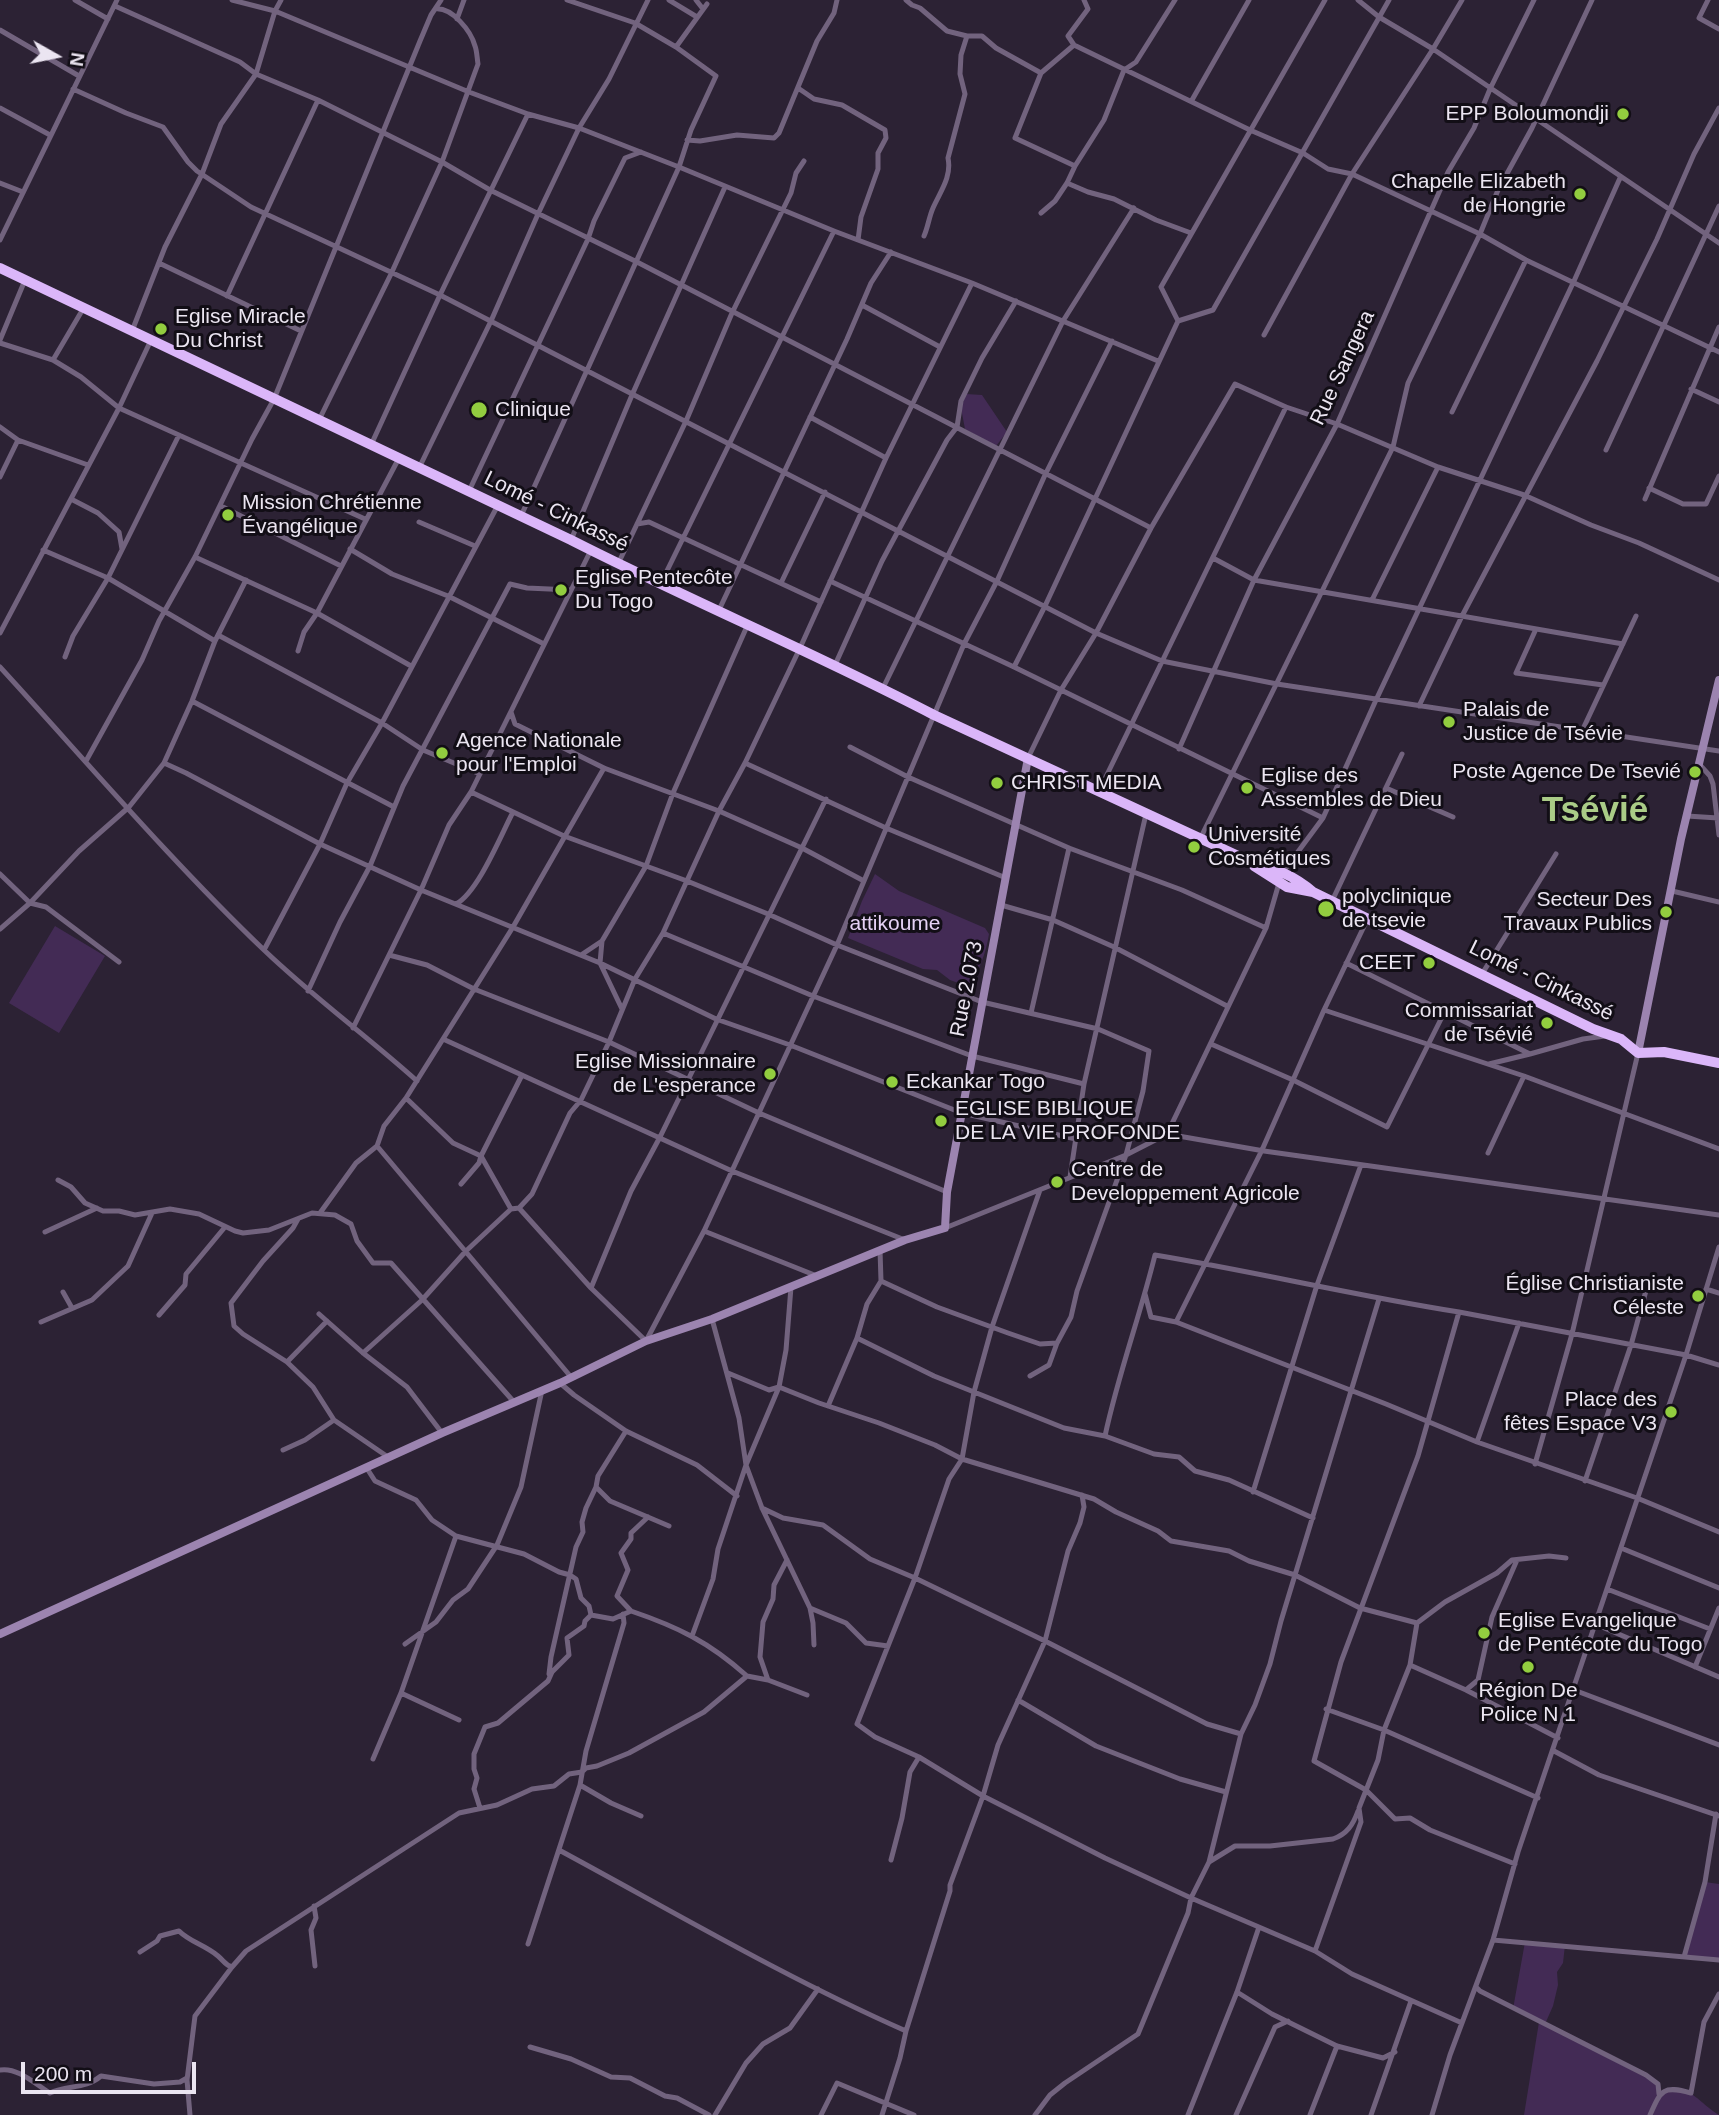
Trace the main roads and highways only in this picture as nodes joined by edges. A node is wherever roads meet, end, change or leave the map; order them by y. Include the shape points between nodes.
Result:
1 (0, 268) edge
2 (1248, 861) junction
3 (1313, 892) junction
4 (1719, 1063) edge

1 - 2 highway, Lomé - Cinkassé
2 - 3 highway, Lomé - Cinkassé via 1294,877
2 - 3 highway, Lomé - Cinkassé via 1283,885
3 - 4 highway, Lomé - Cinkassé via 1621,1039 1638,1053 1664,1052

